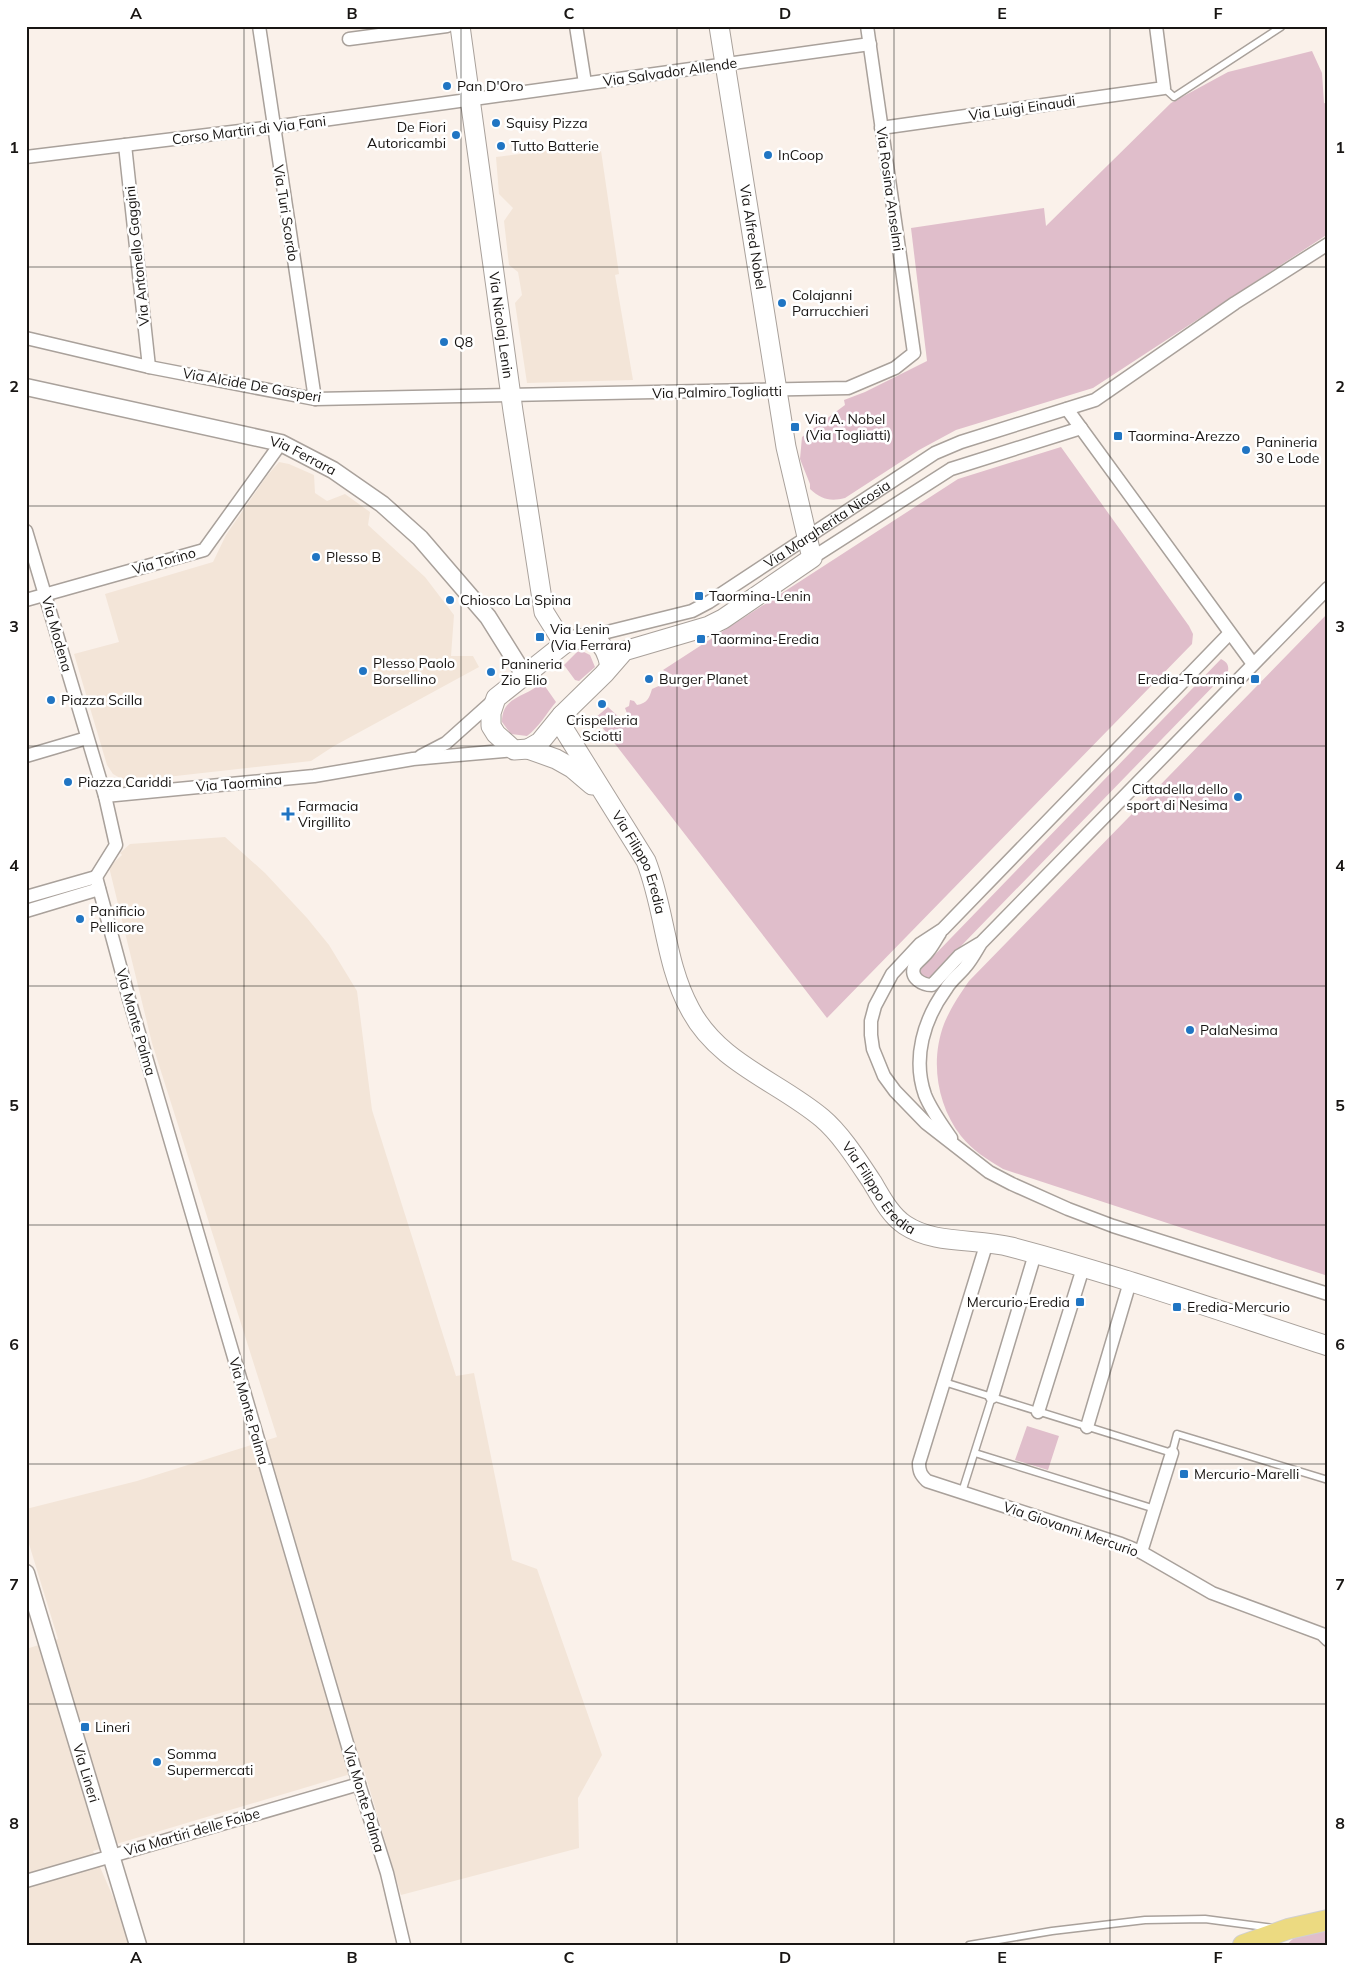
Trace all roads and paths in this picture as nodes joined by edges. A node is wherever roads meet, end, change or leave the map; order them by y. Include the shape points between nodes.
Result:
1 (259, 26) edge
2 (447, 26) edge
3 (460, 26) edge
4 (576, 26) edge
5 (719, 26) edge
6 (867, 26) edge
7 (1156, 26) edge
8 (1282, 27) edge
9 (349, 39) dead end
10 (870, 44) junction
11 (725, 64) junction
12 (585, 83) junction
13 (1164, 88) junction
14 (471, 99) junction
15 (273, 128) junction
16 (881, 128) junction
17 (124, 145) junction
18 (26, 157) edge
19 (1328, 244) edge
20 (26, 338) edge
21 (914, 352) joint
22 (149, 367) junction
23 (26, 387) edge
24 (777, 391) junction
25 (511, 395) junction
26 (315, 399) junction
27 (1067, 409) junction
28 (1081, 428) junction
29 (280, 443) junction
30 (26, 531) edge
31 (807, 537) junction
32 (812, 558) junction
33 (1328, 588) edge
34 (45, 594) junction
35 (26, 600) edge
36 (1229, 634) junction
37 (587, 637) junction
38 (564, 644) junction
39 (1253, 664) junction
40 (610, 666) junction
41 (525, 676) junction
42 (496, 698) junction
43 (562, 715) junction
44 (87, 738) junction
45 (521, 749) junction
46 (26, 756) edge
47 (413, 759) junction
48 (104, 796) junction
49 (608, 802) junction
50 (97, 883) junction
51 (26, 896) edge
52 (26, 911) edge
53 (942, 929) junction
54 (981, 943) junction
55 (956, 1146) junction
56 (987, 1242) junction
57 (1035, 1254) junction
58 (1083, 1268) junction
59 (1130, 1282) junction
60 (1328, 1294) edge
61 (1328, 1346) edge
62 (944, 1382) junction
63 (992, 1397) junction
64 (1038, 1412) junction
65 (1087, 1427) junction
66 (974, 1453) junction
67 (1172, 1453) junction
68 (1328, 1480) edge
69 (962, 1492) junction
70 (1155, 1509) junction
71 (1141, 1552) junction
72 (26, 1573) edge
73 (1328, 1640) edge
74 (358, 1784) junction
75 (111, 1856) junction
76 (26, 1881) edge
77 (1328, 1920) edge
78 (1283, 1937) edge
79 (138, 1945) edge
80 (404, 1945) edge
81 (969, 1945) edge
82 (1243, 1945) edge

1 - 15 street, Via Turi Scordo
2 - 9 street
3 - 14 main road, Via Nicolaj Lenin
4 - 12 street
5 - 11 main road, Via Alfred Nobel
6 - 10 street, Via Rosina Anselmi
7 - 13 street
8 - 13 lane via 1174,97
10 - 11 street, Via Salvador Allende
10 - 16 street, Via Rosina Anselmi
11 - 12 street, Via Salvador Allende
11 - 24 main road, Via Alfred Nobel
12 - 14 street, Via Salvador Allende
13 - 16 street, Via Luigi Einaudi
14 - 15 street, Corso Martiri di Via Fani
14 - 25 main road, Via Nicolaj Lenin
15 - 17 street, Corso Martiri di Via Fani
15 - 26 street, Via Turi Scordo
16 - 21 street, Via Rosina Anselmi
17 - 18 street, Corso Martiri di Via Fani
17 - 22 street, Via Antonello Gaggini
19 - 27 street, Via Margherita Nicosia via 1235,303 1095,400
20 - 22 street, Via Alcide De Gasperi
21 - 24 street, Via Palmiro Togliatti via 895,368 848,388
22 - 26 street, Via Alcide De Gasperi
23 - 29 street, Via Ferrara
24 - 25 street, Via Palmiro Togliatti
24 - 31 main road, Via Alfred Nobel
25 - 26 street, Via Alcide De Gasperi
25 - 38 main road, Via Nicolaj Lenin via 544,612
27 - 28 street
27 - 31 street, Via Margherita Nicosia via 935,453
28 - 32 street, Via Margherita Nicosia via 951,469
28 - 36 street
29 - 34 street, Via Torino via 204,550
29 - 41 street, Via Ferrara via 333,470 382,504 420,538 488,617
30 - 34 street, Via Modena
31 - 32 main road, Via Alfred Nobel
31 - 37 street, Via Margherita Nicosia via 692,611
32 - 40 main road, Via Margherita Nicosia via 716,622 624,652
33 - 39 street
34 - 35 street, Via Torino
34 - 44 street, Via Modena
36 - 39 street
36 - 53 street
37 - 38 main road
37 - 40 main road via 598,642 607,653
38 - 41 main road
39 - 54 street
40 - 43 main road, Via Margherita Nicosia
41 - 42 main road
42 - 45 main road via 491,726 496,734
42 - 47 street via 446,743
43 - 45 main road, Via Margherita Nicosia via 540,742
43 - 49 main road via 566,731
44 - 46 street
44 - 48 street, Via Modena
45 - 47 street
45 - 49 main road via 544,753 572,768
47 - 48 street, Via Taormina via 314,776
48 - 50 street, Via Modena via 116,844
49 - 56 main road, Via Filippo Eredia via 646,862 681,990 701,1027 736,1061 833,1128 897,1220 919,1232
50 - 51 street
50 - 52 street
50 - 74 street, Via Monte Palma
53 - 54 street via 913,971 915,978 925,984 932,984 959,956
53 - 55 street via 920,944 892,974 874,1006 871,1035 878,1064 895,1092 926,1124
54 - 55 street via 938,999 927,1020 921,1042 920,1063 926,1095
55 - 60 street via 989,1172 1068,1209
56 - 57 main road, Via Filippo Eredia
56 - 62 street
57 - 58 main road, Via Filippo Eredia
57 - 63 street
58 - 59 main road, Via Filippo Eredia
58 - 64 street
59 - 61 main road, Via Filippo Eredia
59 - 65 street
62 - 63 lane
62 - 69 street, Via Giovanni Mercurio via 919,1463 921,1474 927,1481
63 - 64 lane
63 - 66 lane
64 - 65 lane
65 - 67 lane
66 - 69 lane
66 - 70 lane
67 - 68 lane via 1177,1434
67 - 70 street
69 - 71 street, Via Giovanni Mercurio
70 - 71 street
71 - 73 street, Via Giovanni Mercurio via 1212,1593 1322,1634
72 - 75 street, Via Lineri
74 - 75 street, Via Martiri delle Foibe
74 - 80 street, Via Monte Palma via 387,1873
75 - 76 street, Via Martiri delle Foibe
75 - 79 street, Via Lineri
77 - 78 main road
78 - 81 lane via 1205,1919 1145,1920
78 - 82 main road

